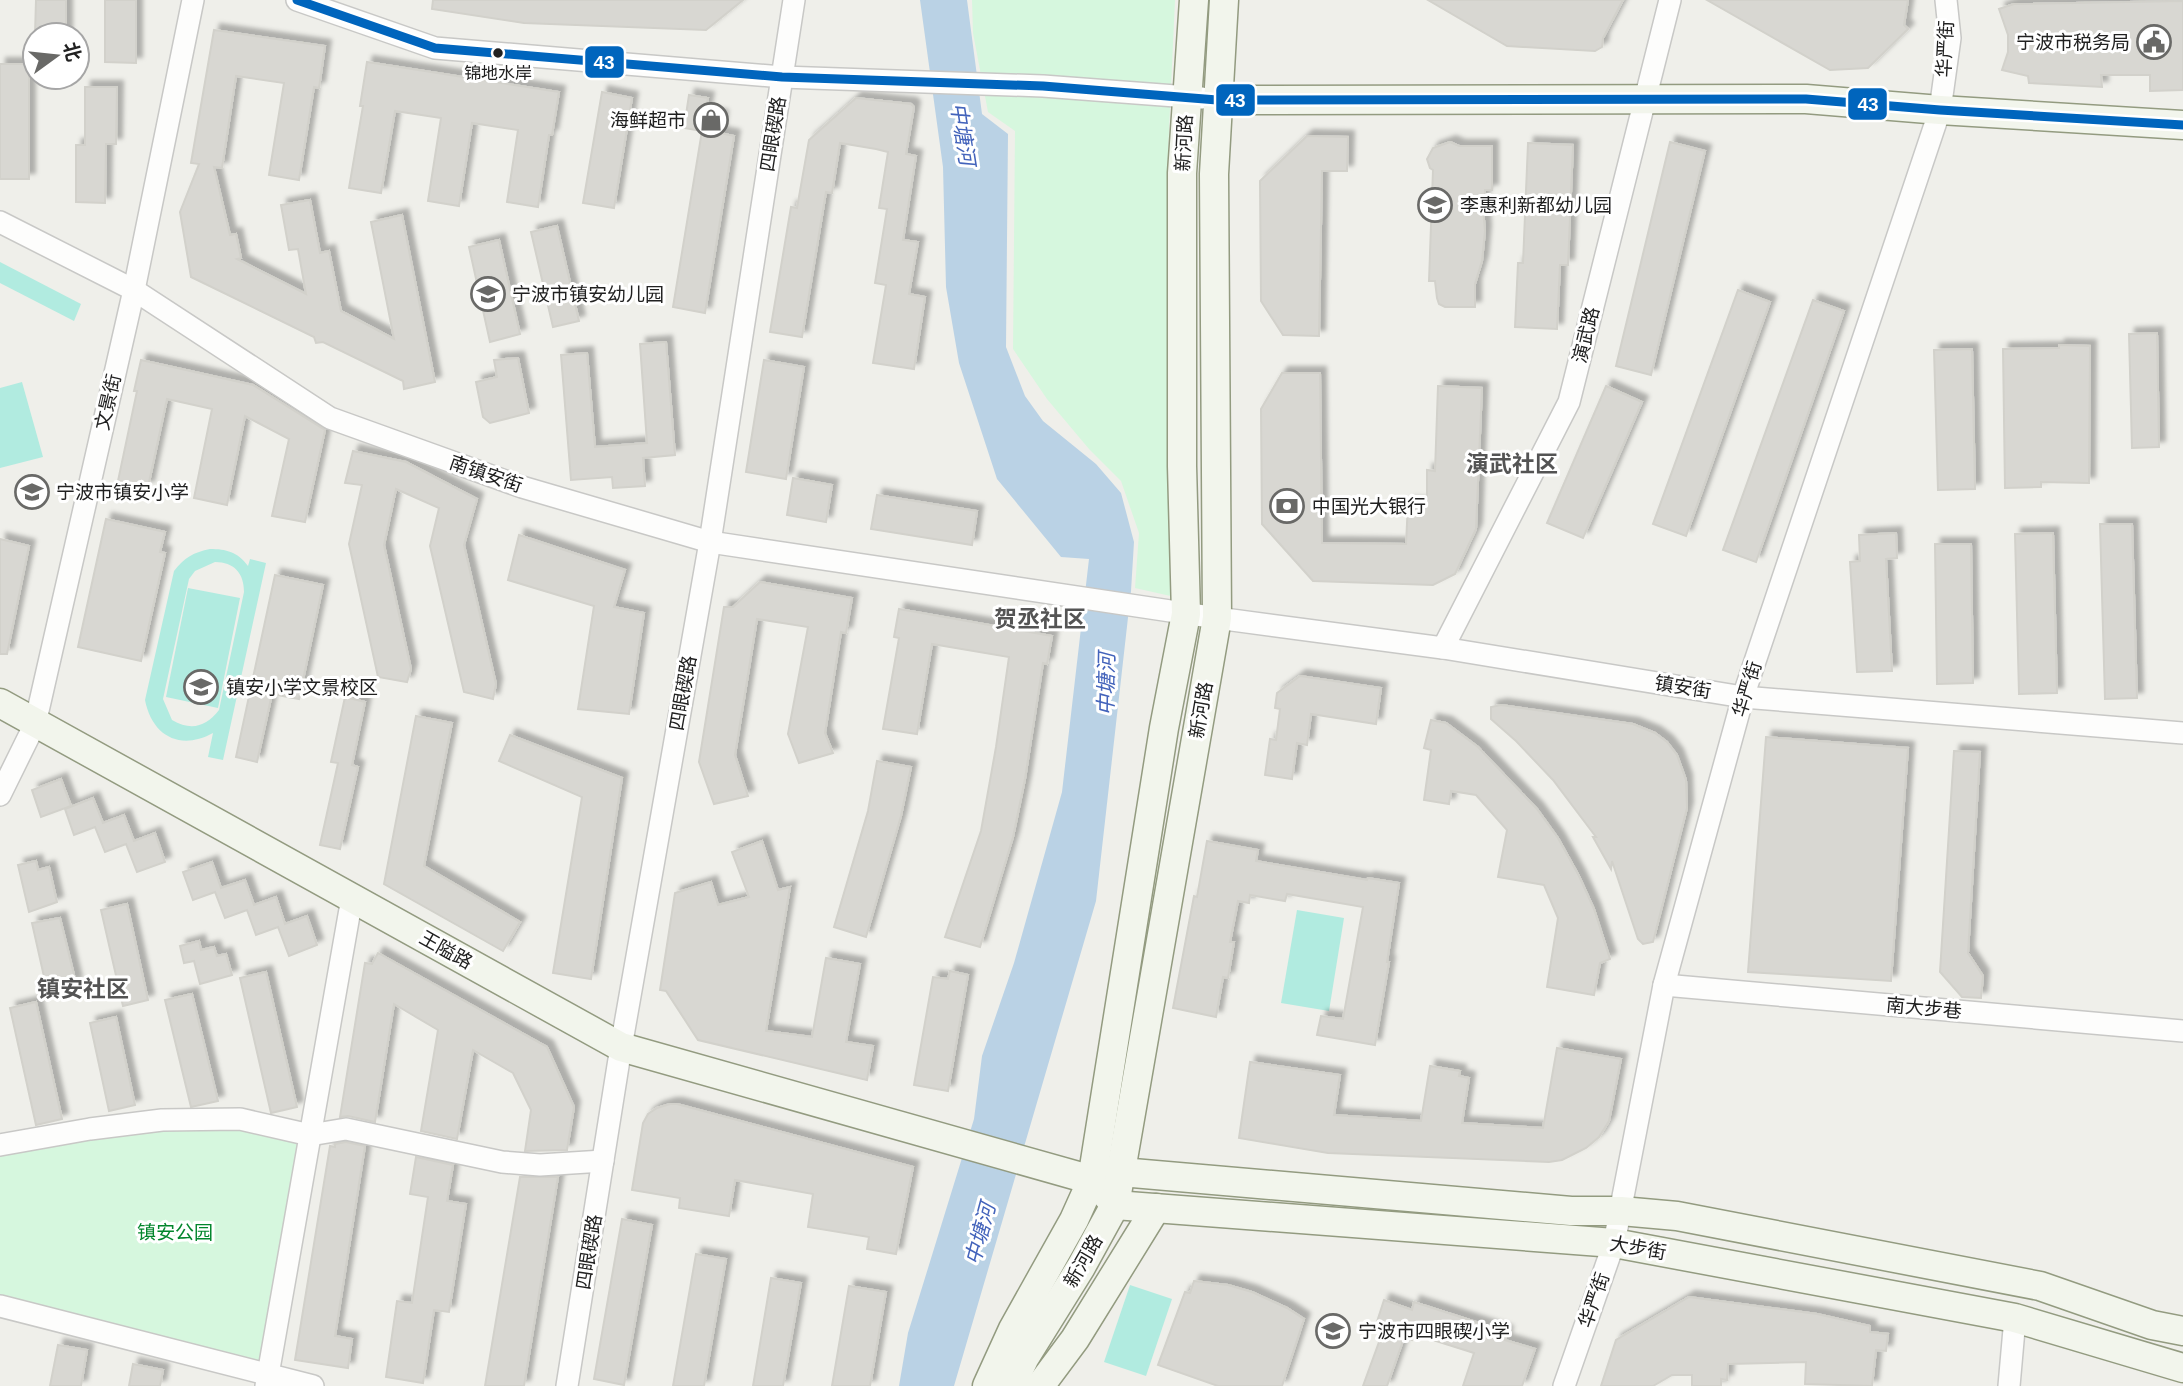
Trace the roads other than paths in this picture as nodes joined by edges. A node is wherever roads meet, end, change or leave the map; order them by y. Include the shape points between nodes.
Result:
1 (192, 0) edge
2 (297, 0) edge
3 (794, 0) edge
4 (1194, 0) edge
5 (1224, 0) edge
6 (1670, 0) edge
7 (1946, 0) edge
8 (782, 77) junction
9 (1187, 97) junction
10 (1646, 98) junction
11 (1217, 100) junction
12 (1940, 110) junction
13 (2183, 125) edge
14 (0, 222) edge
15 (134, 290) junction
16 (710, 542) junction
17 (1186, 614) junction
18 (1217, 618) junction
19 (1443, 648) junction
20 (1743, 697) junction
21 (0, 703) edge
22 (35, 724) junction
23 (2183, 733) edge
24 (0, 795) edge
25 (352, 898) junction
26 (1664, 985) junction
27 (2183, 1031) edge
28 (621, 1046) junction
29 (310, 1135) junction
30 (0, 1145) edge
31 (603, 1161) junction
32 (1121, 1172) junction
33 (1092, 1180) junction
34 (1115, 1205) junction
35 (1157, 1208) junction
36 (1621, 1211) junction
37 (1614, 1243) junction
38 (0, 1306) edge
39 (2015, 1318) junction
40 (2183, 1331) edge
41 (2183, 1368) edge
42 (268, 1380) edge
43 (313, 1386) edge
44 (567, 1386) edge
45 (987, 1386) edge
46 (1011, 1386) edge
47 (1040, 1386) edge
48 (1564, 1386) edge
49 (2009, 1386) edge

1 - 15 street, 文景街
2 - 8 street via 435,48
3 - 8 street, 四眼碶路
4 - 9 main road, 新河路
5 - 11 main road, 新河路
6 - 10 street, 演武路
7 - 12 street, 华严街 via 1950,38
8 - 9 street via 1044,86
8 - 16 street, 四眼碶路
9 - 11 street
9 - 17 main road, 新河路 via 1182,173
10 - 11 main road
10 - 12 main road via 1806,99
10 - 19 street, 演武路 via 1569,402
11 - 18 main road, 新河路
12 - 13 main road
12 - 20 street, 华严街
14 - 15 street, 南镇安街
15 - 16 street, 南镇安街 via 330,418 522,487
15 - 22 street, 文景街
16 - 17 street, 南镇安街
16 - 28 street, 四眼碶路
17 - 18 street, 镇安街
17 - 33 main road, 新河路
18 - 19 street, 镇安街
18 - 32 main road, 新河路
19 - 20 street, 镇安街
20 - 23 street, 镇安街
20 - 26 street, 华严街
21 - 22 main road, 王隘路
22 - 24 street, 文景街
22 - 25 main road, 王隘路
25 - 28 main road, 王隘路
25 - 29 street
26 - 27 street, 南大步巷
26 - 36 street, 华严街
28 - 31 street, 四眼碶路
28 - 33 main road, 王隘路
29 - 30 street via 240,1119 162,1120
29 - 31 street via 346,1129 502,1162
29 - 42 street
31 - 44 street, 四眼碶路
32 - 33 main road
32 - 34 main road, 新河路
32 - 36 main road, 大步街 via 1571,1211
33 - 34 main road
33 - 45 main road, 新河路
34 - 35 main road, 大步街
34 - 46 main road, 新河路
35 - 37 main road, 大步街
35 - 47 main road
36 - 37 street, 华严街
36 - 40 main road, 大步街 via 1677,1216 2040,1286 2152,1325
37 - 39 main road, 大步街
37 - 48 street, 华严街
38 - 42 street
39 - 41 main road, 大步街
39 - 49 street
42 - 43 street

